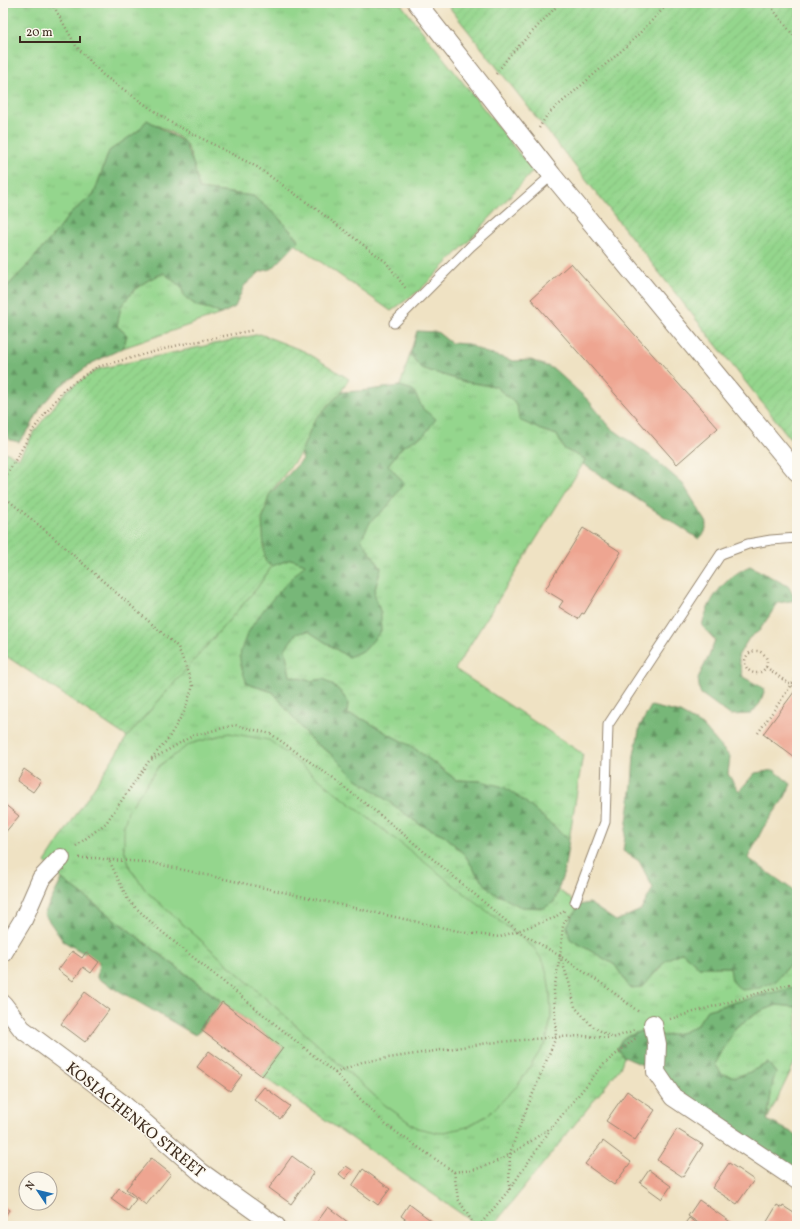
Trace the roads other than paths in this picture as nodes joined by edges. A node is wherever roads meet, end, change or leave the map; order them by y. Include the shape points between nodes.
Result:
1 (417, 3) edge
2 (552, 175) junction
3 (394, 323) dead end
4 (797, 472) edge
5 (797, 538) edge
6 (61, 858) road end
7 (575, 902) road end
8 (3, 953) edge
9 (3, 1004) edge
10 (653, 1024) road end
11 (797, 1180) edge
12 (276, 1226) edge

1 - 2 street
2 - 3 lane via 471,246
2 - 4 street
5 - 7 lane via 748,544 721,554 608,725 605,822
6 - 8 street via 41,879 23,920
9 - 12 street, KOSIACHENKO STREET via 22,1028 124,1105 202,1173
10 - 11 street via 657,1044 656,1072 673,1097

